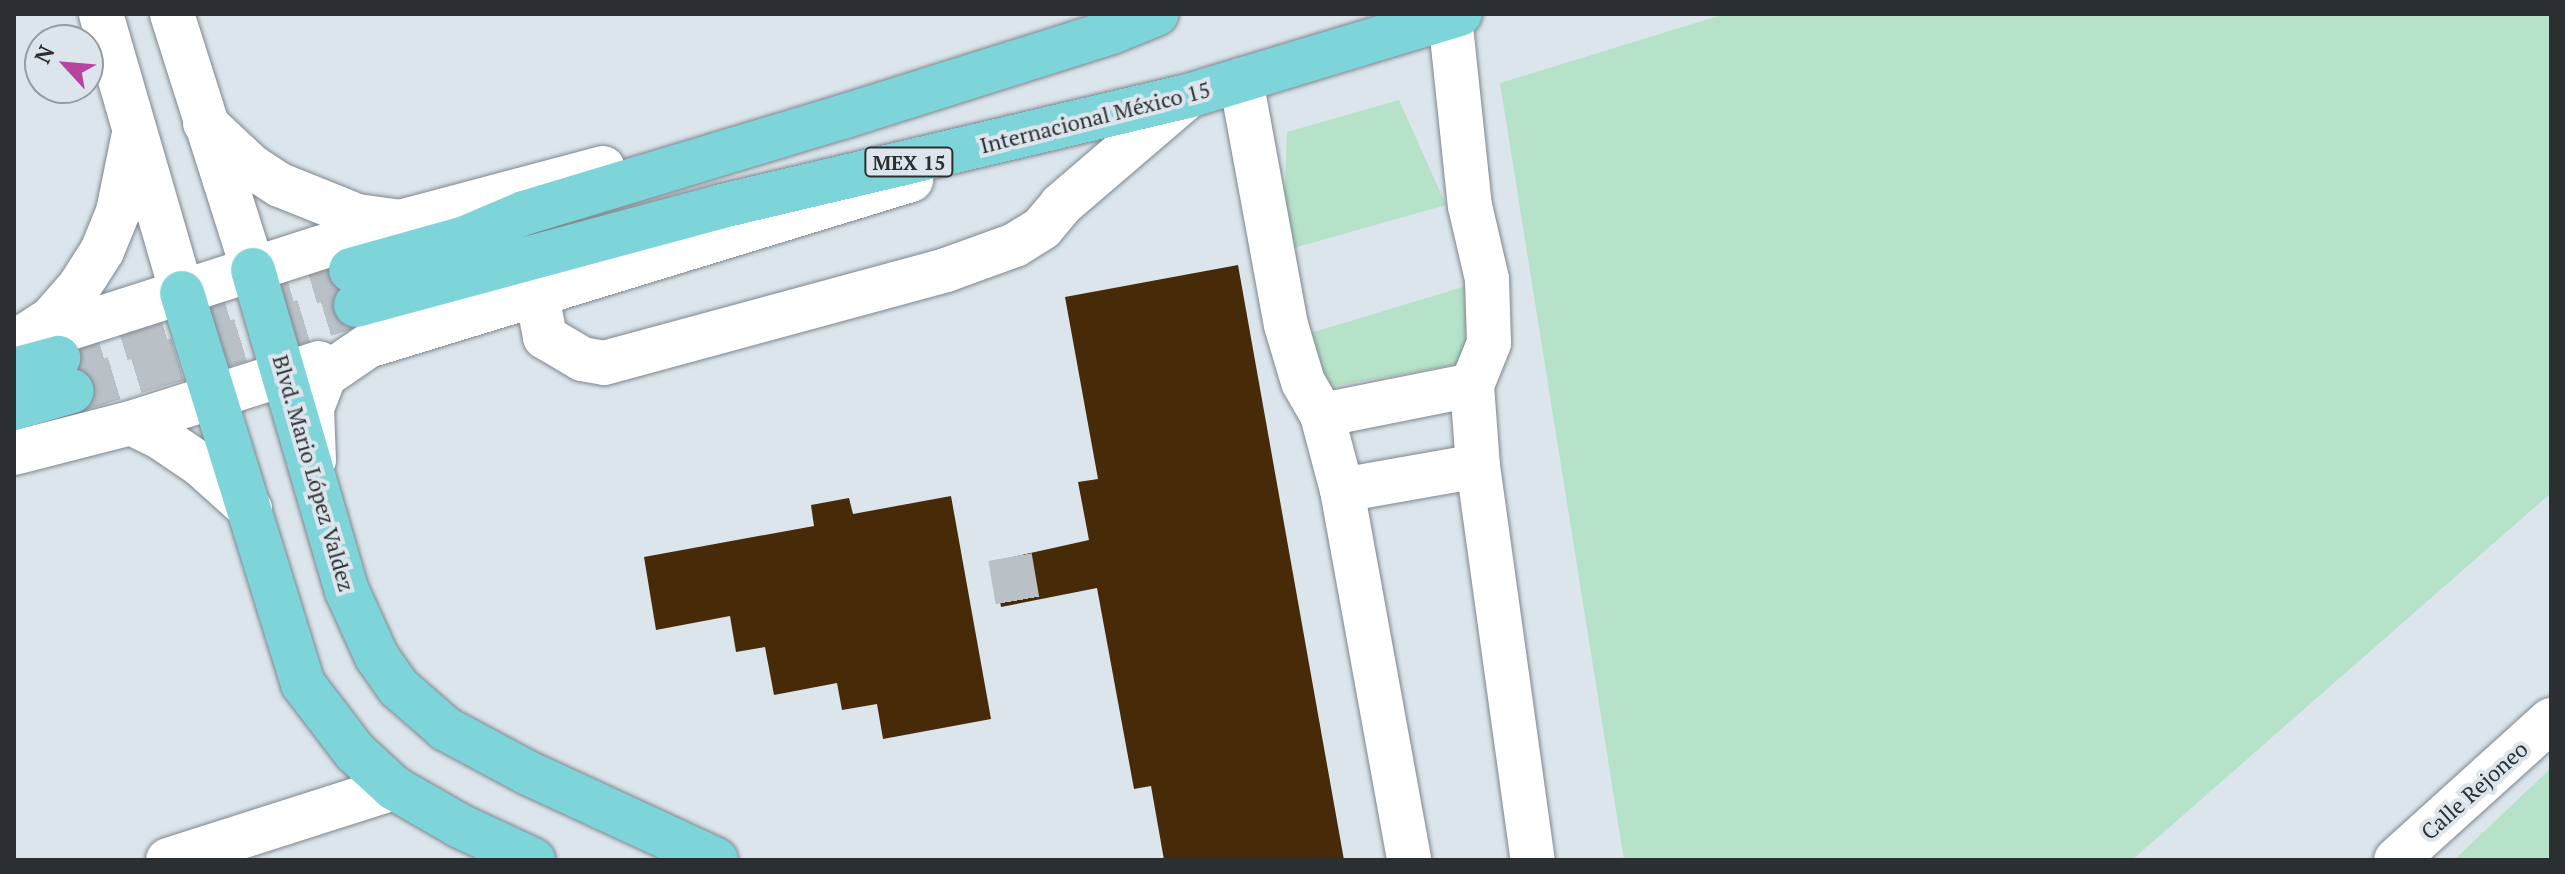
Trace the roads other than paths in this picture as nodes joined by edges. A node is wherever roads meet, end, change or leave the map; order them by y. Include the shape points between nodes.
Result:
1 (101, 14) edge
2 (172, 14) edge
3 (1156, 14) edge
4 (1455, 16) edge
5 (1112, 32) junction
6 (1241, 80) junction
7 (1188, 96) junction
8 (205, 123) junction
9 (135, 127) junction
10 (400, 222) junction
11 (253, 270) junction
12 (182, 293) junction
13 (537, 295) junction
14 (359, 307) junction
15 (14, 344) edge
16 (14, 370) edge
17 (286, 374) junction
18 (1472, 385) junction
19 (217, 398) junction
20 (14, 408) edge
21 (1322, 415) junction
22 (131, 423) junction
23 (14, 453) edge
24 (1478, 466) junction
25 (315, 479) junction
26 (1342, 490) junction
27 (250, 509) junction
28 (2551, 720) edge
29 (394, 788) junction
30 (466, 843) edge
31 (177, 859) edge
32 (533, 860) edge
33 (716, 860) edge
34 (1409, 860) edge
35 (1533, 860) edge
36 (2396, 860) edge

1 - 9 street
2 - 8 street
3 - 5 main road
4 - 6 main road, Internacional México 15 / MEX 15
4 - 18 street via 1470,206 1487,279 1489,343
5 - 10 street
5 - 14 main road via 524,213 465,238
6 - 7 main road, Internacional México 15 / MEX 15
6 - 21 street via 1286,325 1303,382
7 - 13 street
7 - 13 street via 1061,205 1042,228 1015,245 946,270 604,363 582,359 545,337
7 - 14 main road, Internacional México 15 / MEX 15 via 718,207
8 - 10 street via 280,185 357,216
8 - 11 street
9 - 12 street
9 - 15 street via 118,212 102,251 51,319
10 - 11 street
11 - 12 street
11 - 17 main road, Blvd. Mario López Valdez
12 - 15 street
12 - 19 main road
13 - 14 street
14 - 17 street
14 - 25 street via 312,408
16 - 20 main road via 65,375
17 - 19 street
17 - 25 main road, Blvd. Mario López Valdez
18 - 21 street
18 - 24 street
19 - 22 street
19 - 27 main road
21 - 26 street
22 - 23 street
22 - 27 street via 201,465
24 - 26 street
24 - 35 street
25 - 33 main road, Blvd. Mario López Valdez via 347,591 377,657 399,688 446,729
26 - 34 street
27 - 29 main road via 303,684 355,752
28 - 36 street, Calle Rejoneo
29 - 30 main road
29 - 31 street
30 - 32 main road

